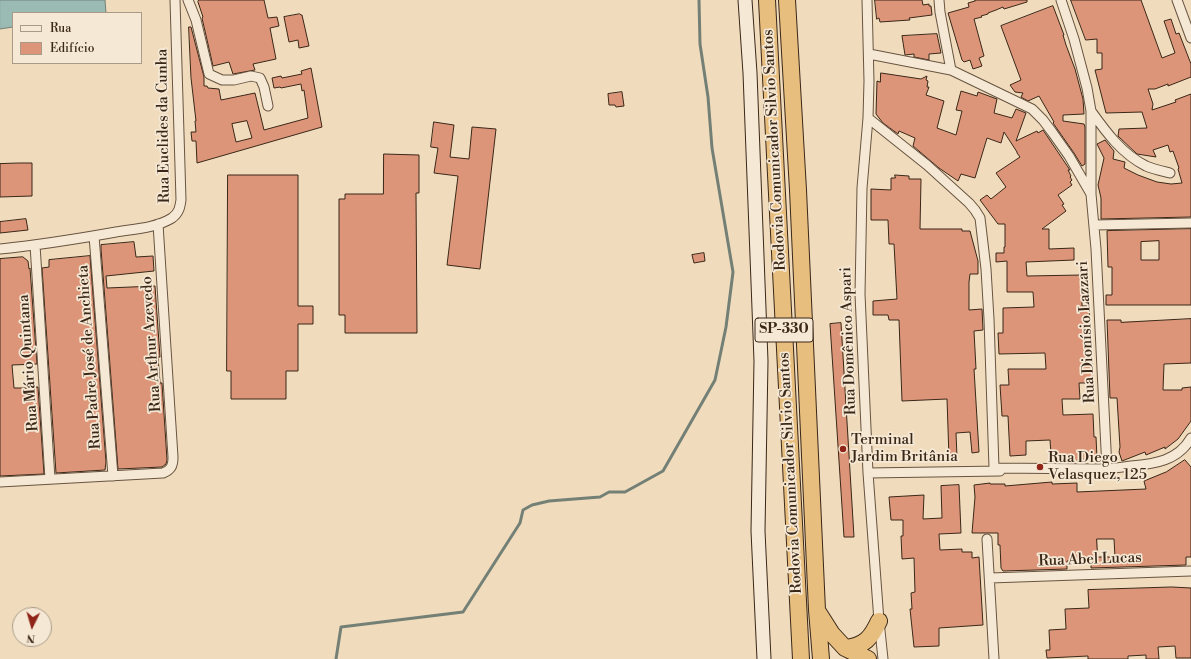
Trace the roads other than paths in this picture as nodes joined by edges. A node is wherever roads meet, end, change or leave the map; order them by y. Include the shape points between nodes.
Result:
1 (175, 0) edge
2 (188, 0) edge
3 (745, 0) edge
4 (767, 0) edge
5 (788, 0) edge
6 (867, 0) edge
7 (939, 0) edge
8 (1061, 0) edge
9 (1177, 0) edge
10 (1191, 38) edge
11 (870, 54) junction
12 (951, 70) junction
13 (268, 106) dead end
14 (1091, 111) junction
15 (868, 118) junction
16 (1170, 173) dead end
17 (1091, 194) junction
18 (1191, 223) edge
19 (158, 224) junction
20 (1094, 226) junction
21 (94, 236) junction
22 (35, 245) junction
23 (0, 249) edge
24 (1191, 438) edge
25 (1107, 469) junction
26 (868, 473) junction
27 (113, 476) junction
28 (50, 480) junction
29 (0, 482) edge
30 (987, 539) dead end
31 (1191, 571) edge
32 (990, 578) junction
33 (817, 610) junction
34 (879, 621) junction
35 (845, 648) junction
36 (764, 659) edge
37 (801, 659) edge
38 (821, 659) edge
39 (868, 659) edge
40 (884, 659) edge
41 (994, 659) edge

1 - 19 street, Rua Euclides da Cunha via 181,200 179,211 172,218
2 - 13 street via 196,20 209,74 222,80 251,76 260,78
3 - 36 main road via 762,361 758,531
4 - 37 highway, Rodovia Comunicador Silvio Santos / SP-330
5 - 33 highway, Rodovia Comunicador Silvio Santos / SP-330
6 - 11 street, Rua Domênico Aspari
7 - 12 street
8 - 14 street, Rua Dionísio Lazzari via 1086,81
9 - 10 street
11 - 12 street
11 - 15 street, Rua Domênico Aspari
12 - 17 street via 1032,109 1069,156
14 - 16 street via 1114,142 1133,159 1148,167
14 - 17 street, Rua Dionísio Lazzari
15 - 25 street via 969,203 980,218 989,319 994,468
15 - 26 street, Rua Domênico Aspari via 862,188 860,294
17 - 20 street, Rua Dionísio Lazzari
18 - 20 street
19 - 21 street, Rua Euclides da Cunha
19 - 27 street, Rua Arthur Azevedo via 173,462 169,471
20 - 25 street, Rua Dionísio Lazzari
21 - 22 street, Rua Euclides da Cunha
21 - 27 street, Rua Padre José de Anchieta
22 - 23 street, Rua Euclides da Cunha
22 - 28 street, Rua Mário Quintana
24 - 25 street via 1175,456 1157,463
25 - 26 street
26 - 34 street, Rua Domênico Aspari
27 - 28 street
28 - 29 street
30 - 32 street
31 - 32 street, Rua Abel Lucas
32 - 41 street
33 - 35 highway via 832,634
33 - 38 highway, Rodovia Comunicador Silvio Santos / SP-330
34 - 35 highway via 866,641
34 - 40 street, Rua Domênico Aspari
35 - 39 highway

